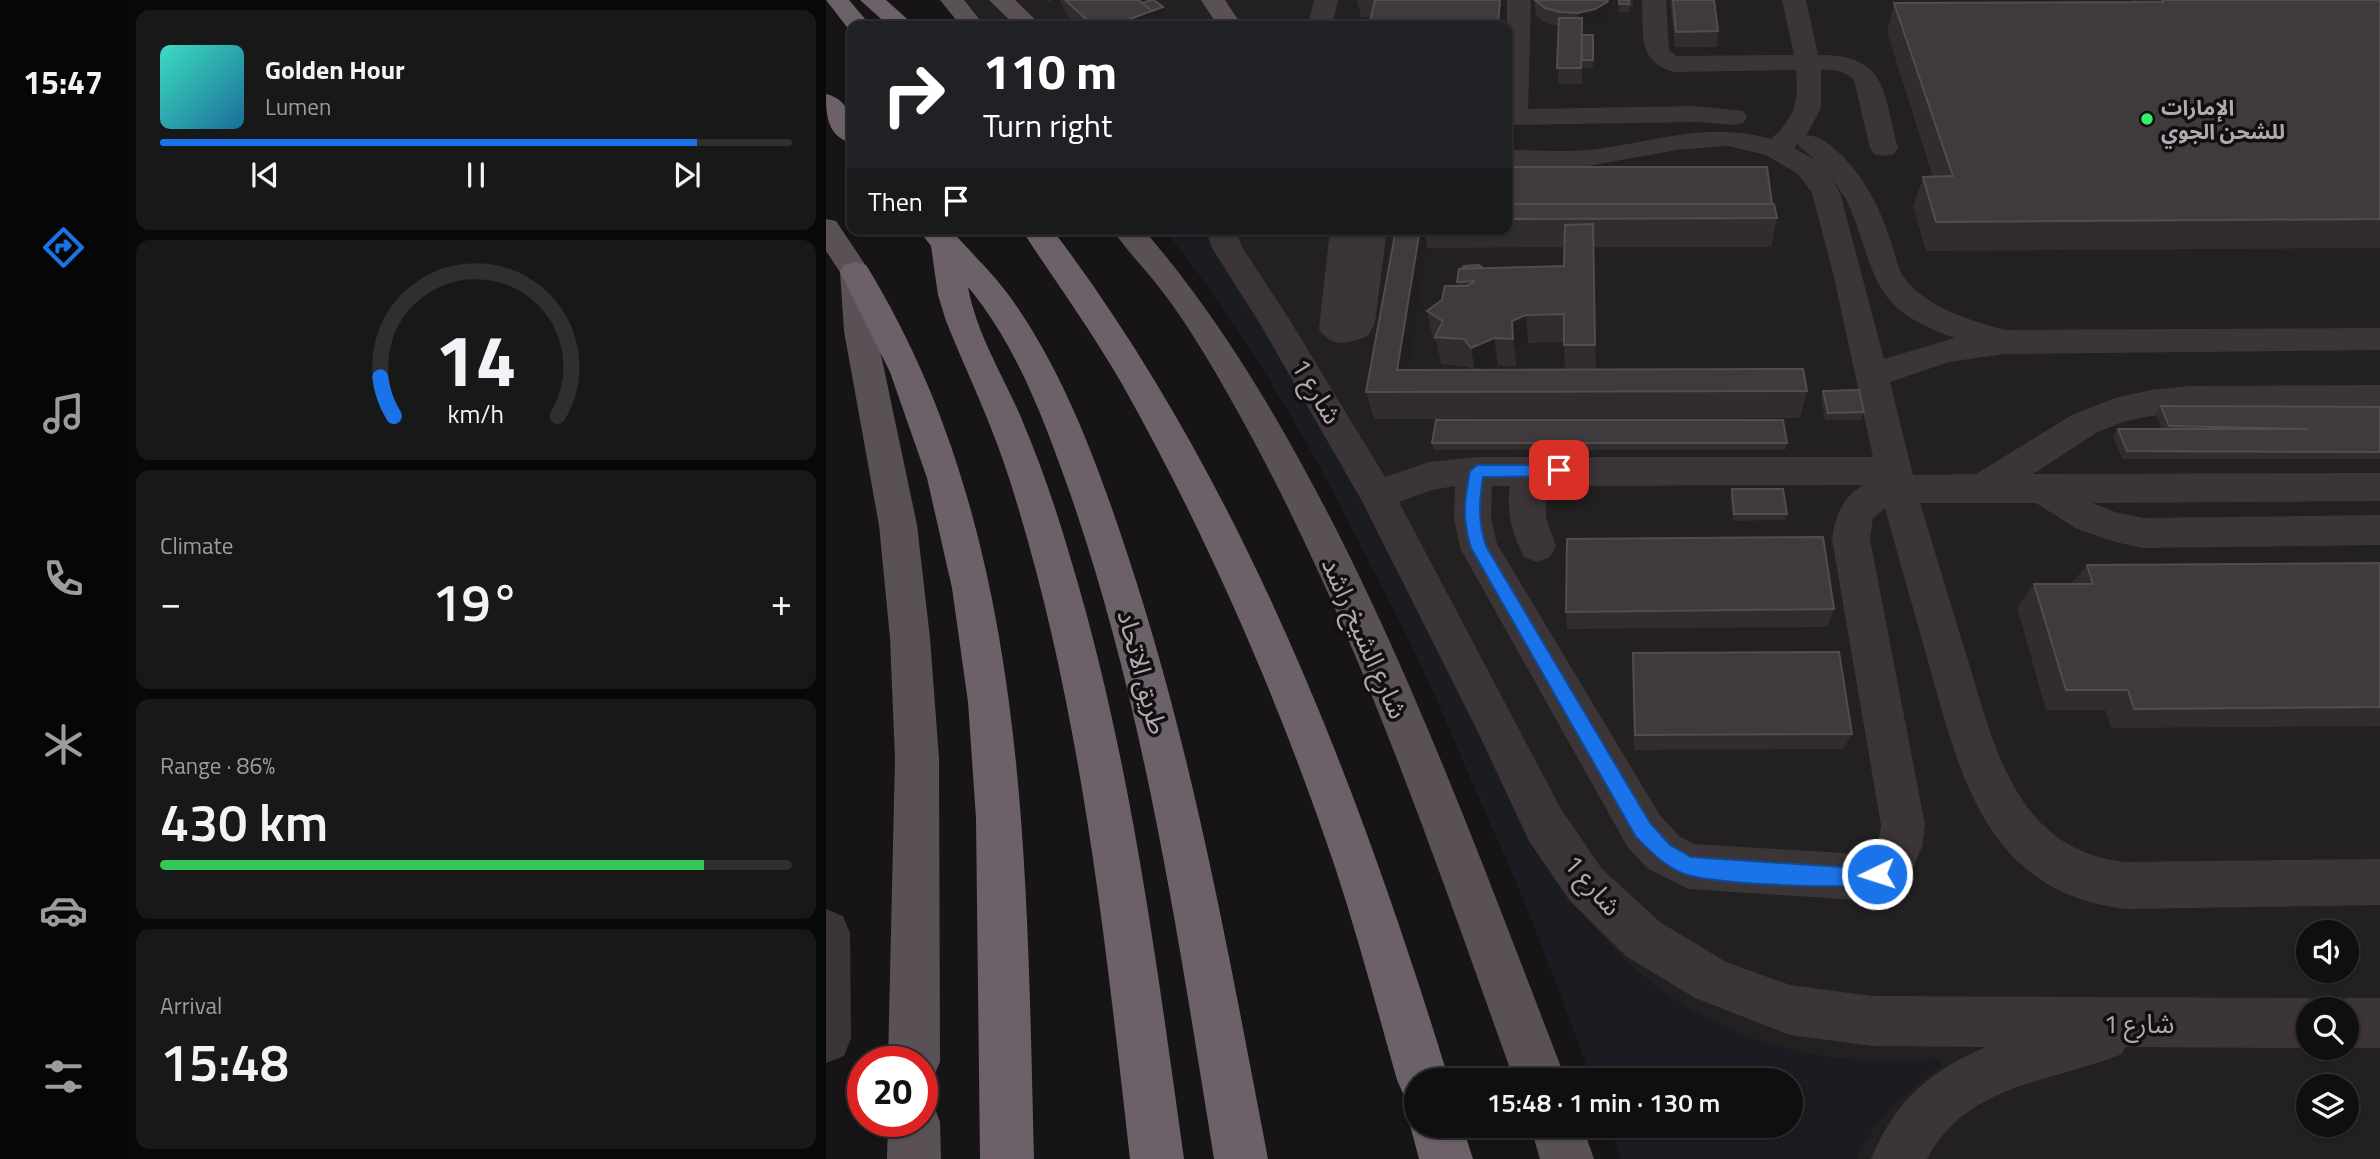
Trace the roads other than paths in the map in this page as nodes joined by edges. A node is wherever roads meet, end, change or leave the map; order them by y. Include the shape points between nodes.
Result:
1 (836, 0) edge
2 (872, 0) edge
3 (927, 0) edge
4 (952, 0) edge
5 (1001, 0) edge
6 (1211, 0) edge
7 (1326, 0) edge
8 (1519, 0) edge
9 (1654, 0) edge
10 (1794, 0) edge
11 (855, 21) edge
12 (897, 21) edge
13 (943, 21) edge
14 (970, 21) edge
15 (1024, 21) edge
16 (1210, 21) edge
17 (1226, 21) edge
18 (1321, 21) edge
19 (1806, 63) junction
20 (1512, 69) edge
21 (826, 102) edge
22 (1512, 123) edge
23 (1512, 123) edge
24 (847, 129) edge
25 (1785, 141) junction
26 (826, 143) edge
27 (1655, 146) junction
28 (1884, 148) dead end
29 (847, 157) edge
30 (1512, 158) edge
31 (826, 228) edge
32 (1040, 235) edge
33 (1132, 235) edge
34 (1222, 235) edge
35 (1345, 235) edge
36 (1371, 235) edge
37 (939, 236) edge
38 (855, 272) junction
39 (2380, 339) edge
40 (2004, 342) junction
41 (1872, 375) junction
42 (2380, 398) edge
43 (1531, 470) junction
44 (1477, 471) junction
45 (1896, 480) junction
46 (2380, 487) edge
47 (1983, 488) junction
48 (2043, 488) junction
49 (1377, 495) junction
50 (2380, 530) edge
51 (1536, 546) dead end
52 (2380, 882) edge
53 (826, 933) edge
54 (2157, 1023) junction
55 (2296, 1023) edge
56 (2359, 1023) edge
57 (2380, 1023) edge
58 (827, 1036) edge
59 (914, 1046) edge
60 (1419, 1068) edge
61 (1534, 1068) edge
62 (914, 1137) edge
63 (1440, 1138) edge
64 (1560, 1138) edge
65 (914, 1159) edge
66 (1007, 1159) edge
67 (1157, 1159) edge
68 (1241, 1159) edge
69 (1446, 1159) edge
70 (1567, 1159) edge
71 (1898, 1159) edge

1 - 11 highway
2 - 12 highway
3 - 13 main road
4 - 14 main road
5 - 15 main road
6 - 16 main road
6 - 17 main road
7 - 18 street
8 - 20 street
9 - 19 street via 1657,50 1665,61
10 - 19 street
19 - 25 street via 1808,108
19 - 28 street via 1846,64 1863,72
21 - 24 highway
22 - 25 street via 1720,115 1763,123
23 - 27 street via 1612,134
25 - 27 street via 1728,138
25 - 40 street via 1824,153 1850,178 1868,213 1885,272 1906,299 1943,321
25 - 41 street via 1826,193
26 - 29 highway
27 - 30 street via 1588,158
31 - 38 main road
32 - 60 highway via 1140,387 1239,577 1347,838
33 - 61 main road, شارع الشيخ راشد via 1183,297 1247,396 1308,509 1377,661
34 - 49 street, شارع 1
35 - 36 street via 1335,325 1344,333 1359,323
37 - 67 highway via 962,321 1027,477 1065,610 1102,775
37 - 68 highway, طريق الاتحاد via 983,285 1016,332 1075,457 1123,595 1188,859
38 - 59 main road via 860,331 898,524 910,638 917,758
38 - 66 highway via 873,301 917,400 969,572 999,818
39 - 40 street
40 - 41 street via 1947,351
41 - 45 street
42 - 47 street via 2189,399 2139,405 2084,424
43 - 44 street
43 - 45 street
43 - 51 street via 1524,508
44 - 45 street via 1470,506 1479,548 1643,830 1663,852 1689,866 1719,870 1857,877 1877,874 1893,863 1903,825 1851,539 1852,520 1861,505
44 - 49 street via 1429,477
45 - 47 street
45 - 52 street via 1973,751 1988,789 2014,829 2052,861 2097,881 2143,885
46 - 48 street
47 - 48 street
48 - 50 street via 2089,520 2143,533
49 - 54 street, شارع 1 via 1545,825 1586,885 1643,939 1712,981 1790,1010 1872,1021
53 - 58 street
54 - 55 street, شارع 1
54 - 71 street via 2012,1059 1962,1084 1919,1122
56 - 57 street
62 - 65 main road
63 - 69 highway
64 - 70 main road

